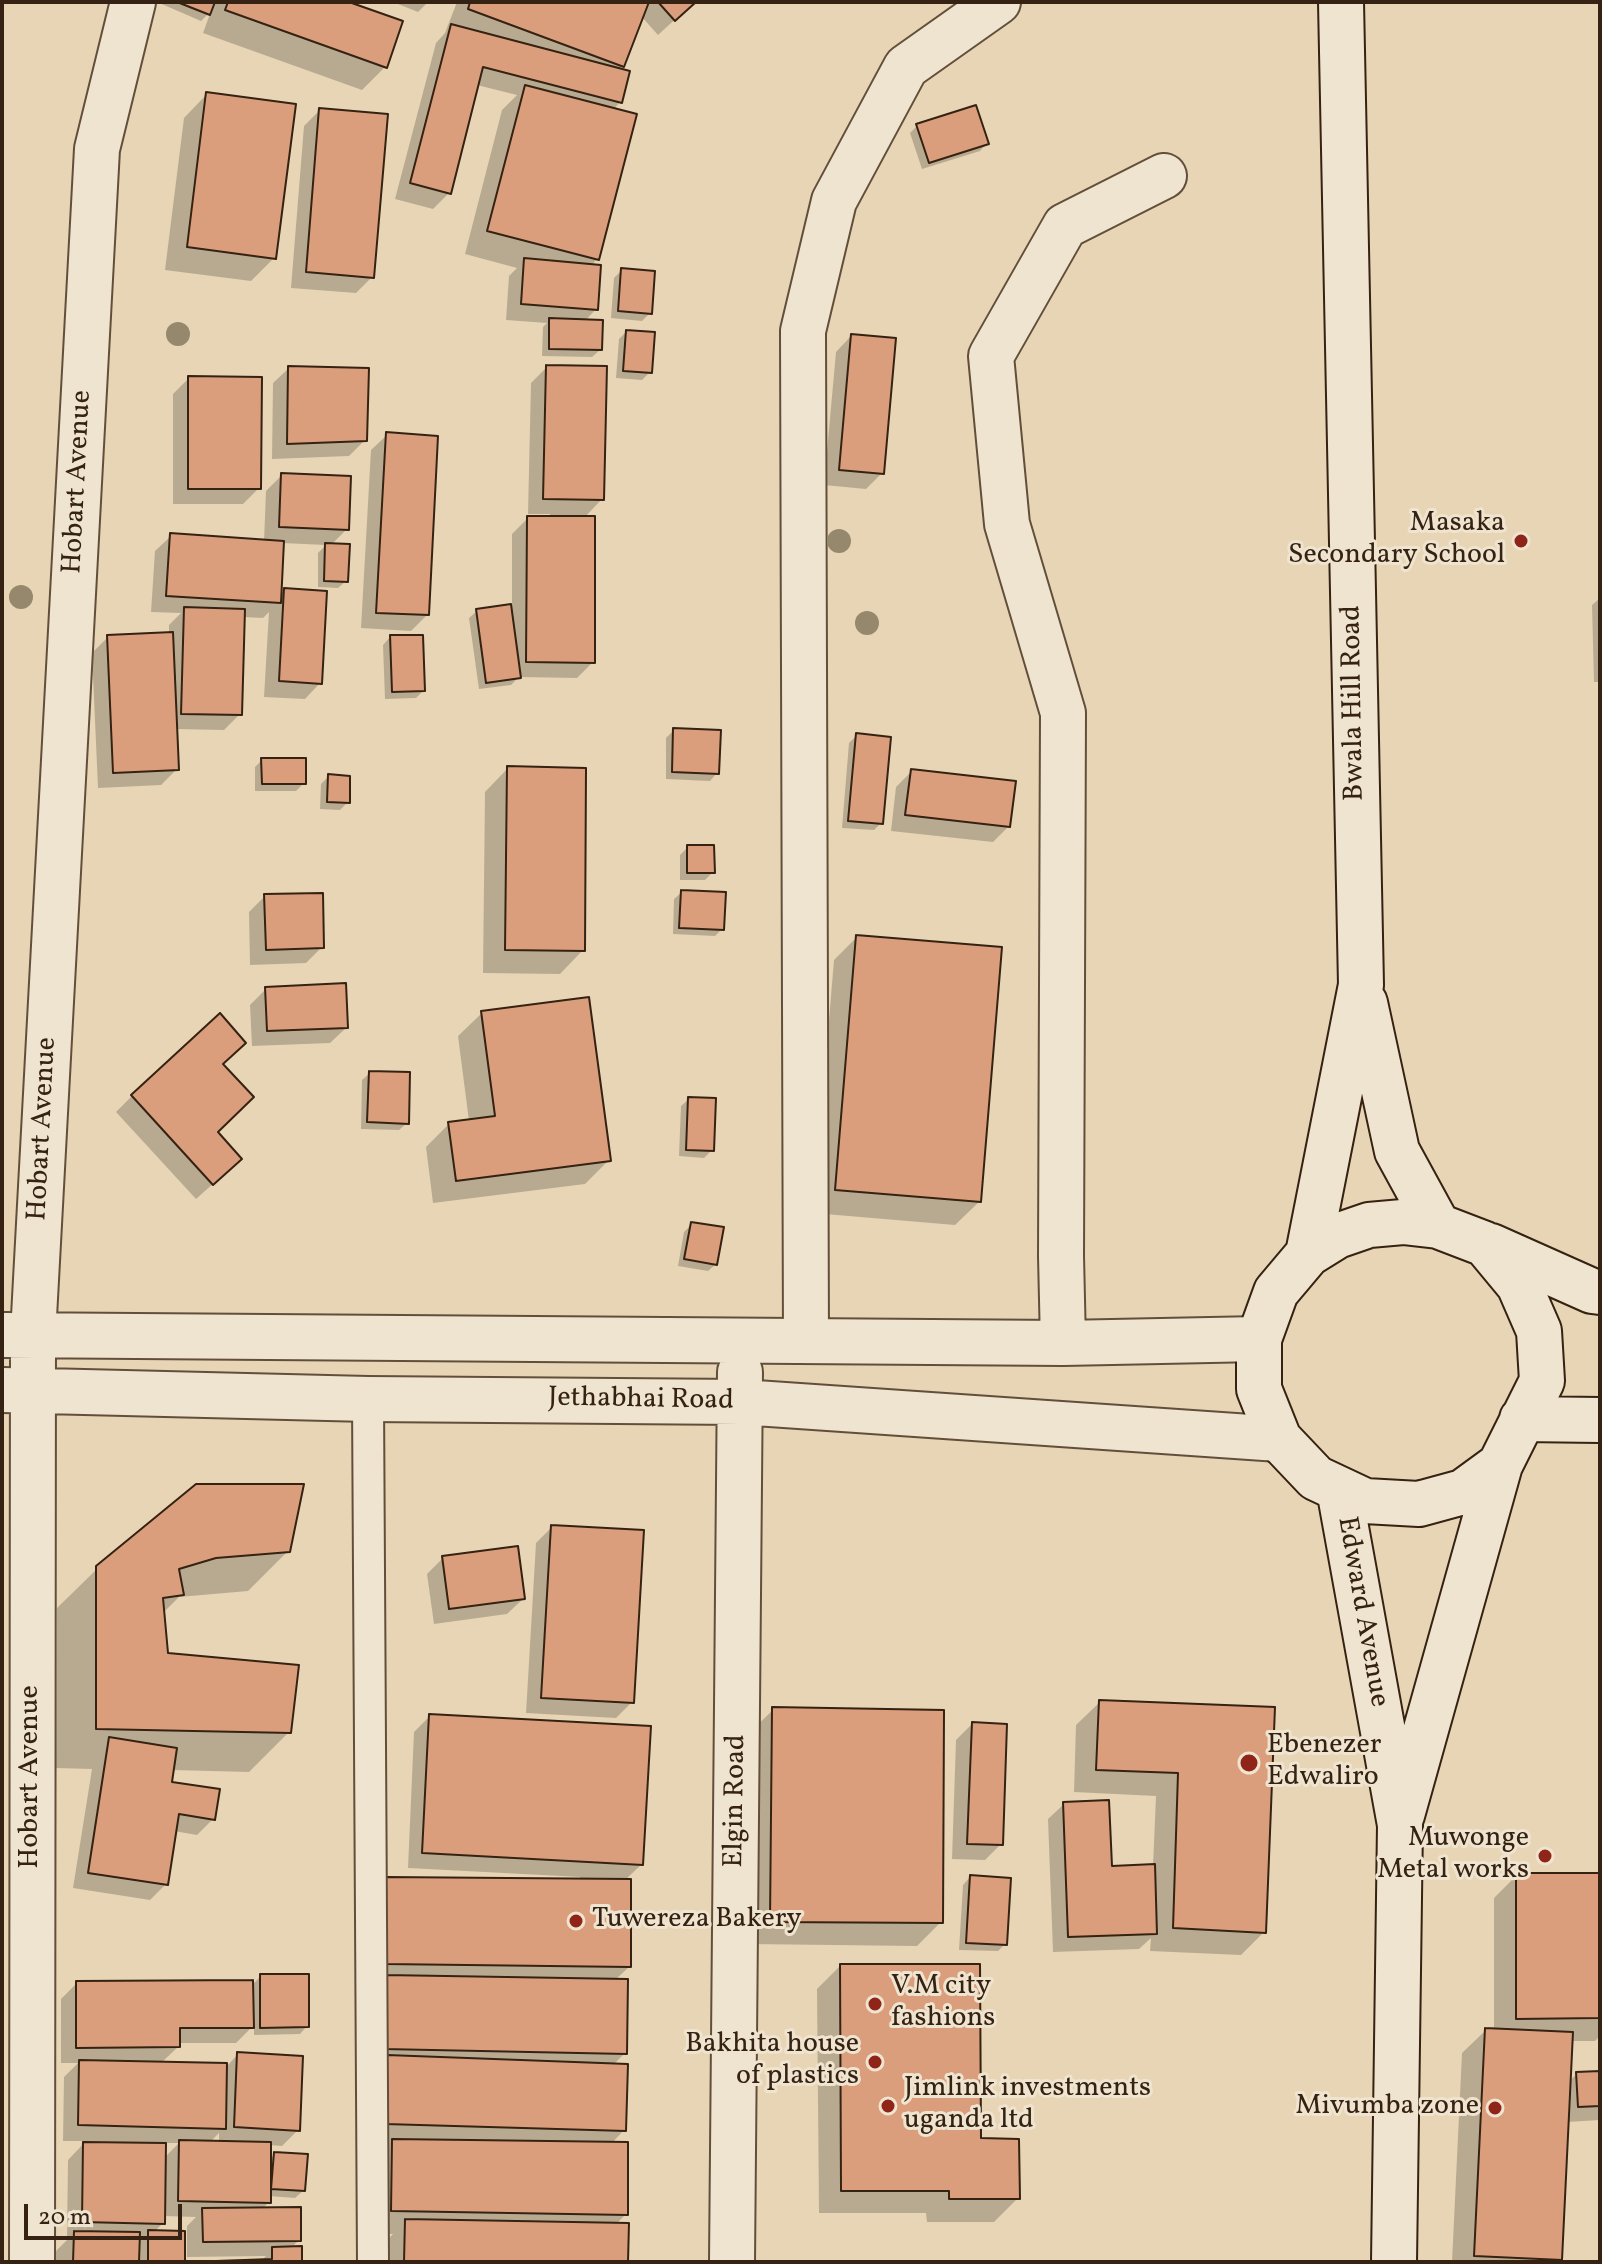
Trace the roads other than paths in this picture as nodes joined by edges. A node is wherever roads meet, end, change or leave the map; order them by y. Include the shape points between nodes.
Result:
1 (133, 2) edge
2 (998, 2) edge
3 (1341, 2) edge
4 (1164, 176) dead end
5 (1361, 985) junction
6 (1438, 1226) junction
7 (1485, 1244) junction
8 (1308, 1254) junction
9 (1600, 1292) edge
10 (17, 1335) edge
11 (1259, 1339) junction
12 (738, 1340) junction
13 (806, 1341) junction
14 (1063, 1343) junction
15 (17, 1390) edge
16 (368, 1399) junction
17 (741, 1402) junction
18 (1522, 1419) junction
19 (1600, 1420) edge
20 (1279, 1439) junction
21 (1500, 1465) junction
22 (1339, 1489) junction
23 (1400, 1825) junction
24 (32, 2262) edge
25 (373, 2262) edge
26 (732, 2262) edge
27 (1394, 2262) edge

1 - 10 street, Hobart Avenue via 97,149
2 - 13 street via 906,67 834,201 803,331
3 - 5 street, Bwala Hill Road
4 - 14 street via 1065,226 991,356 1007,524 1063,713
5 - 6 street via 1397,1151
5 - 8 street, Bwala Hill Road
6 - 7 street
6 - 8 street via 1369,1225
7 - 9 street
7 - 18 street via 1519,1285 1539,1331 1542,1381
8 - 11 street via 1276,1292
10 - 12 street
10 - 15 street, Hobart Avenue
11 - 14 street
11 - 20 street via 1259,1389
12 - 13 street
12 - 17 street, Elgin Road
13 - 14 street
15 - 16 street, Jethabhai Road
15 - 24 street, Hobart Avenue
16 - 17 street, Jethabhai Road
16 - 25 lane
17 - 20 street, Jethabhai Road
17 - 26 street, Elgin Road
18 - 19 street
18 - 21 street
20 - 22 street via 1316,1478
21 - 22 street via 1463,1492 1419,1504 1365,1501
21 - 23 street
22 - 23 street, Edward Avenue
23 - 27 street, Edward Avenue

